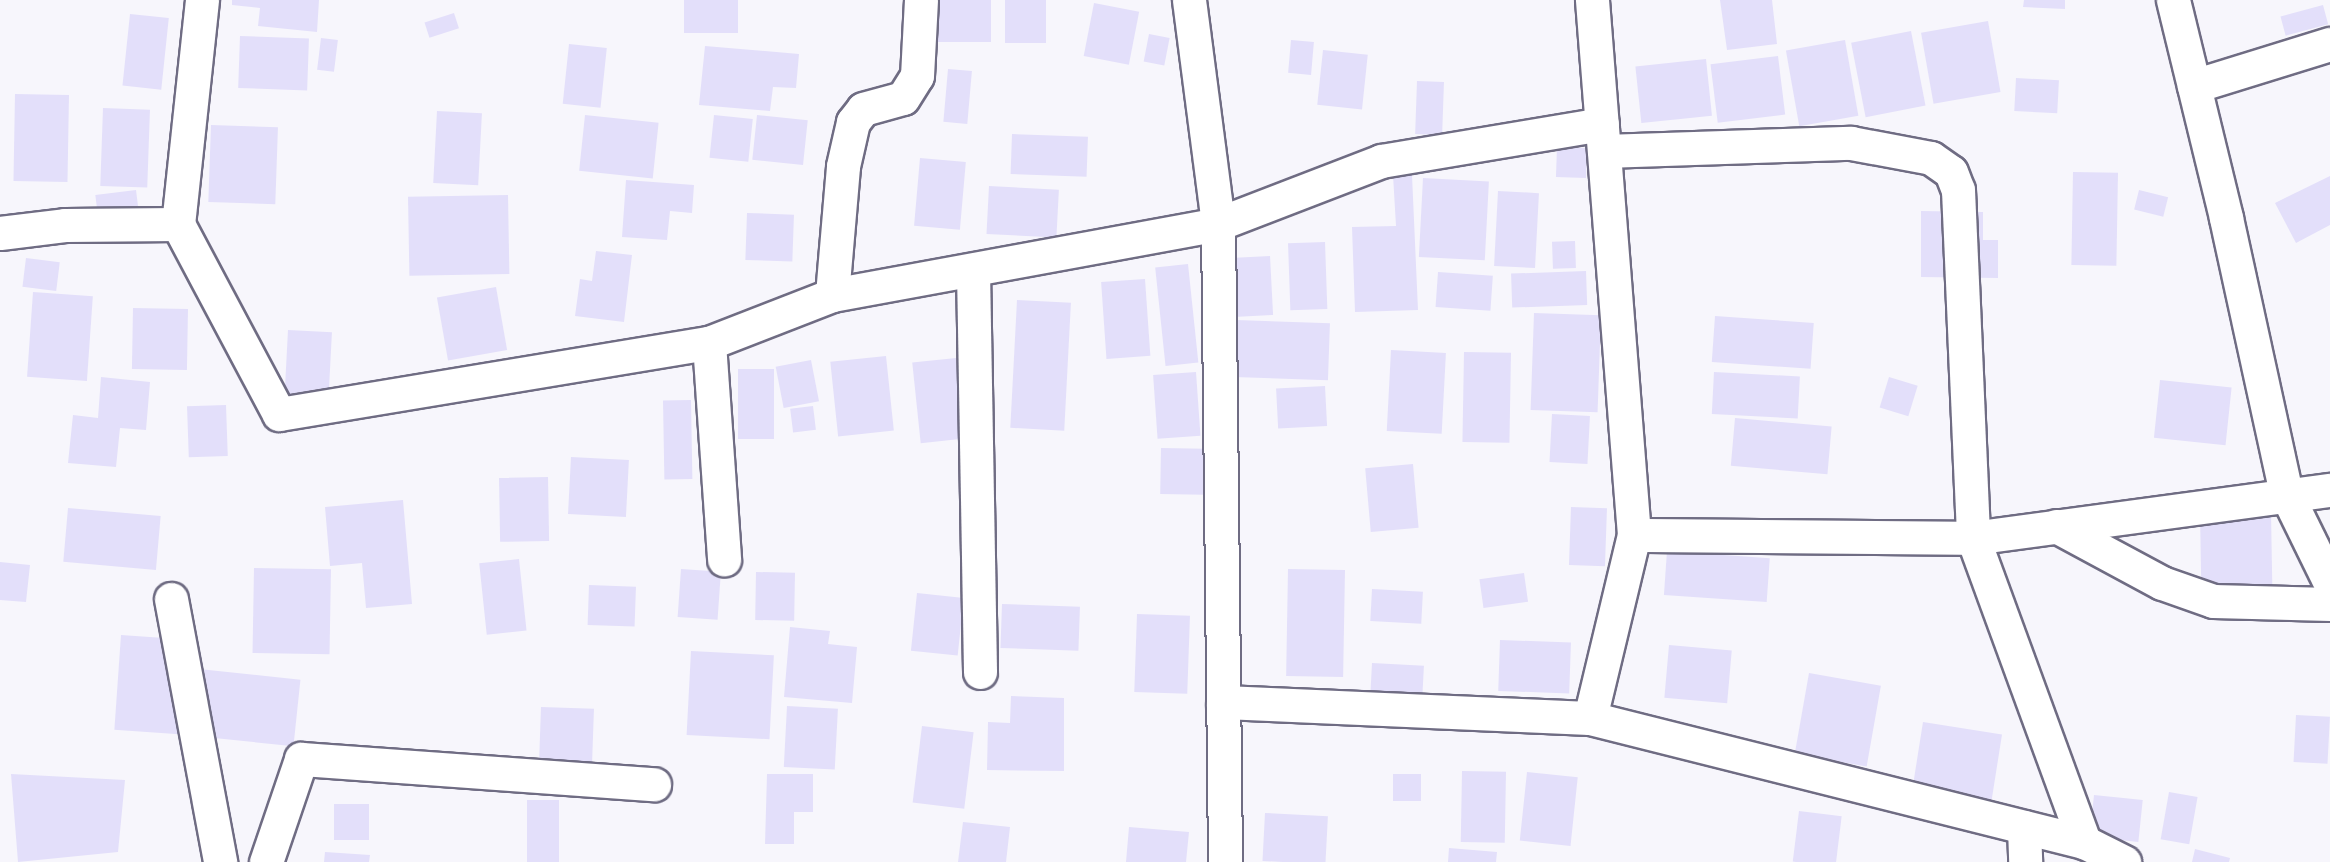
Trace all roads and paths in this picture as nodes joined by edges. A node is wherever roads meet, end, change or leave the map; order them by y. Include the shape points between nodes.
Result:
1 (202, 0) edge
2 (921, 0) edge
3 (1190, 0) edge
4 (1592, 0) edge
5 (2173, 0) edge
6 (2330, 44) edge
7 (2194, 86) junction
8 (1603, 138) junction
9 (178, 224) junction
10 (1218, 224) junction
11 (0, 233) edge
12 (973, 270) junction
13 (832, 295) junction
14 (709, 343) junction
15 (2330, 490) edge
16 (2286, 493) junction
17 (2056, 526) junction
18 (1634, 535) junction
19 (1973, 538) junction
20 (724, 558) dead end
21 (2330, 583) edge
22 (171, 599) dead end
23 (2330, 604) edge
24 (980, 672) dead end
25 (1223, 702) junction
26 (1590, 718) junction
27 (654, 784) dead end
28 (2024, 826) junction
29 (2084, 842) junction
30 (220, 862) edge
31 (266, 862) edge
32 (1225, 862) edge
33 (2025, 862) edge
34 (2124, 862) edge

1 - 9 street
2 - 13 street via 917,76 903,98 863,110 853,122 843,166
3 - 10 street
4 - 8 street
5 - 7 street
6 - 7 street
7 - 16 street
8 - 10 street via 1381,161
8 - 18 street
8 - 19 street via 1851,144 1931,158 1951,172 1958,190
9 - 11 street via 65,225
9 - 14 street via 279,414
10 - 12 street
10 - 25 street
12 - 13 street
12 - 24 street
13 - 14 street
14 - 20 street
15 - 16 street
16 - 17 street
16 - 21 street
17 - 19 street
17 - 23 street via 2162,583 2213,601
18 - 19 street
18 - 26 street
19 - 29 street
22 - 30 street
25 - 26 street
25 - 32 street
26 - 28 street
27 - 31 street via 301,759
28 - 29 street
28 - 33 street
29 - 34 street

